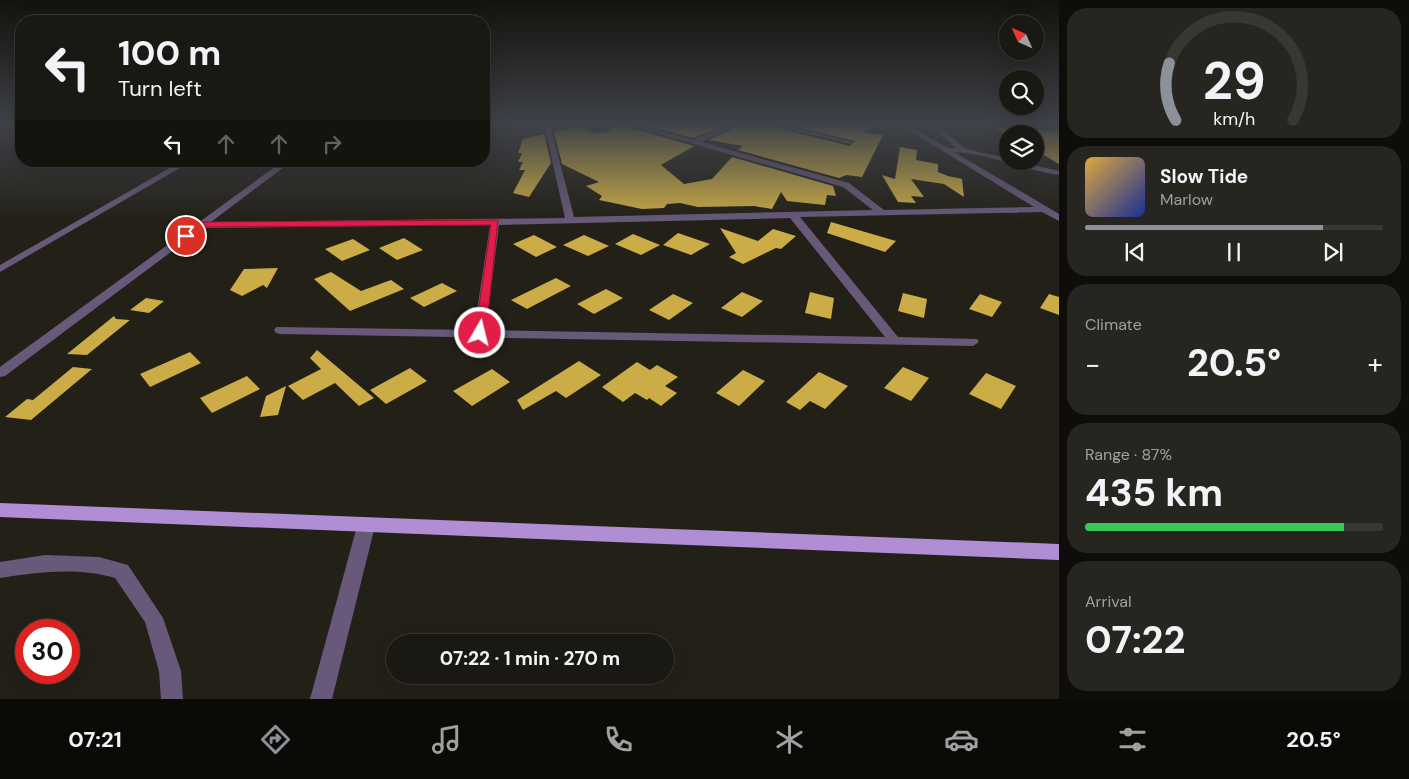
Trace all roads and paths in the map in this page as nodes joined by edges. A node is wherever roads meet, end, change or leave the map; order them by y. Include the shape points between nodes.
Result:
1 (555, 157) edge
2 (746, 157) edge
3 (960, 157) edge
4 (987, 157) edge
5 (178, 167) edge
6 (280, 167) edge
7 (1059, 173) edge
8 (1043, 209) junction
9 (883, 214) junction
10 (793, 216) junction
11 (1059, 218) edge
12 (570, 220) junction
13 (495, 222) junction
14 (202, 225) junction
15 (0, 270) edge
16 (280, 330) dead end
17 (480, 333) junction
18 (894, 340) junction
19 (973, 342) dead end
20 (0, 373) edge
21 (0, 510) edge
22 (366, 526) junction
23 (1059, 552) edge
24 (0, 570) edge
25 (172, 699) edge
26 (321, 699) edge

1 - 12 street
2 - 9 street via 846,185
3 - 8 street
4 - 7 street
5 - 15 street
6 - 14 street
8 - 9 street
8 - 11 street
9 - 10 street
10 - 12 street
10 - 18 street
12 - 13 street
13 - 14 street
13 - 17 street
14 - 20 street
16 - 17 street
17 - 18 street
18 - 19 street
21 - 22 main road
22 - 23 main road
22 - 26 street
24 - 25 street via 45,563 99,565 120,571 153,618 170,671

